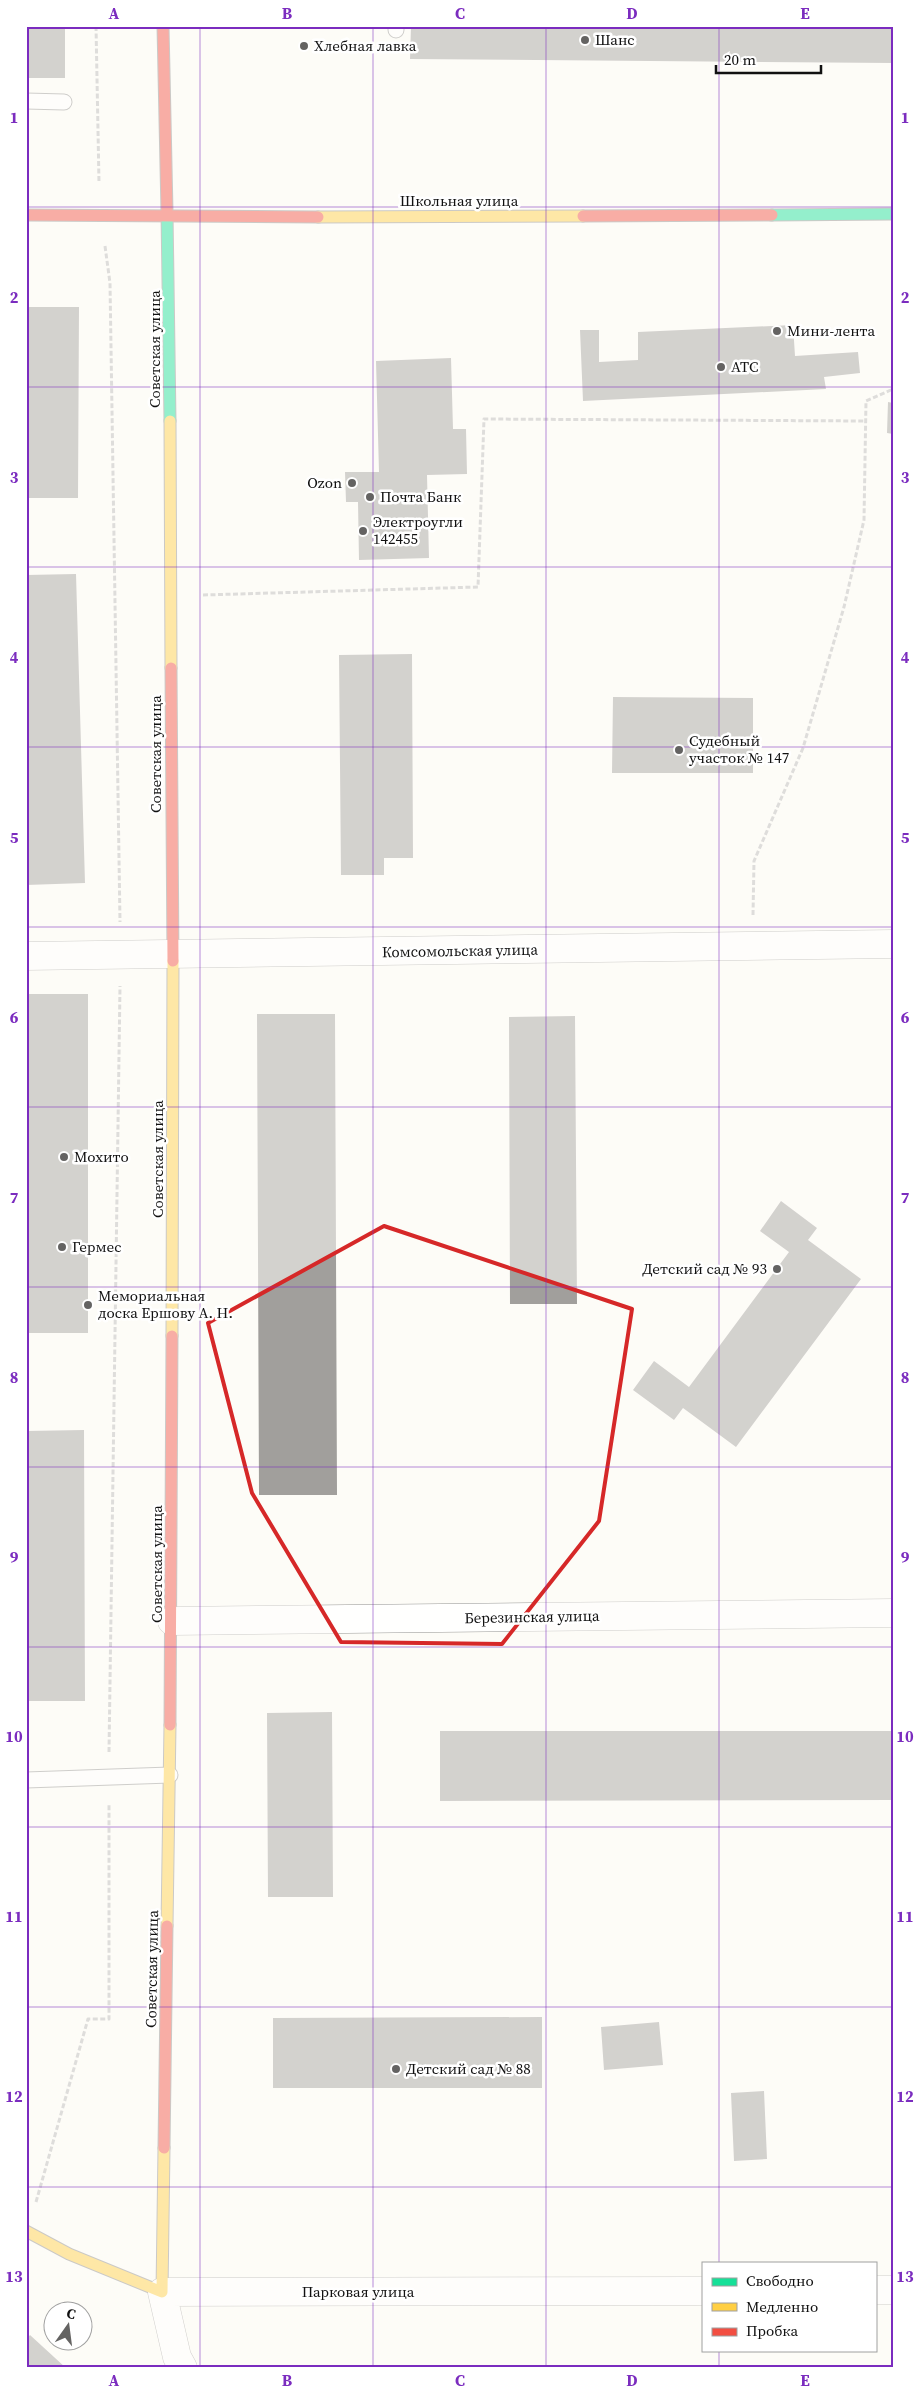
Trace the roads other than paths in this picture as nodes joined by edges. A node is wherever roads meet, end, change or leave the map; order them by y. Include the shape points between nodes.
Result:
1 (163, 26) edge
2 (26, 101) edge
3 (64, 102) dead end
4 (893, 214) edge
5 (26, 215) edge
6 (167, 215) junction
7 (893, 944) edge
8 (173, 954) junction
9 (26, 956) edge
10 (893, 1613) edge
11 (172, 1621) junction
12 (170, 1775) junction
13 (26, 1780) edge
14 (26, 2231) edge
15 (876, 2290) edge
16 (893, 2290) edge
17 (702, 2291) edge
18 (162, 2292) junction
19 (183, 2368) edge

1 - 6 street, Советская улица
2 - 3 lane
4 - 6 street, Школьная улица via 218,218
5 - 6 street, Школьная улица
6 - 8 street, Советская улица
7 - 8 street, Комсомольская улица
8 - 9 street, Комсомольская улица
8 - 11 street, Советская улица
10 - 11 street, Березинская улица
11 - 12 street, Советская улица
12 - 13 lane
12 - 18 street, Советская улица
14 - 18 street, Парковая улица via 69,2254
15 - 16 street
17 - 18 street, Парковая улица
18 - 19 street via 177,2358

